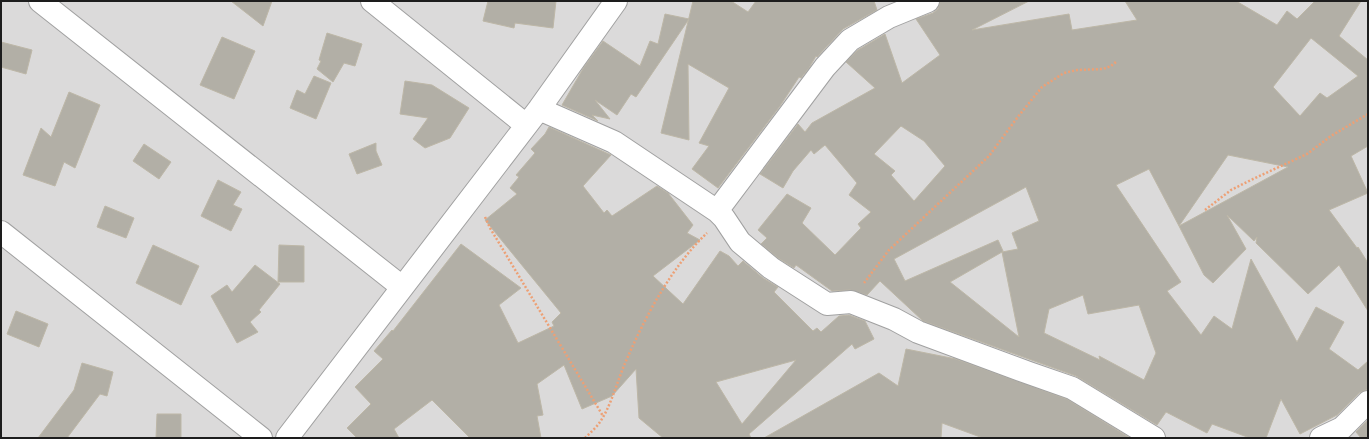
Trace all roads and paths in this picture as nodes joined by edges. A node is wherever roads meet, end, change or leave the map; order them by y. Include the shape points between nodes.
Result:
1 (40, 1) edge
2 (372, 1) edge
3 (616, 1) edge
4 (928, 1) edge
5 (1117, 61) dead end
6 (1368, 114) edge
7 (532, 117) junction
8 (1205, 210) dead end
9 (720, 215) junction
10 (490, 228) dead end
11 (1, 232) edge
12 (402, 287) junction
13 (851, 302) junction
14 (1368, 402) edge
15 (603, 416) junction
16 (260, 438) edge
17 (287, 438) edge
18 (585, 438) edge
19 (1154, 438) edge
20 (1321, 438) edge

1 - 12 street
2 - 7 street
3 - 7 street
4 - 9 street via 890,17 850,40 825,67
5 - 13 path via 1103,69 1064,73 1042,88 989,156 889,250
6 - 8 path via 1307,154 1231,190
7 - 9 street via 614,142
7 - 12 street
9 - 13 street via 740,242 771,268 827,304
9 - 15 path via 673,273 645,321
10 - 15 path
11 - 16 street
12 - 17 street
13 - 19 street via 894,319 918,332 1072,388
14 - 20 street via 1342,428
15 - 18 path

